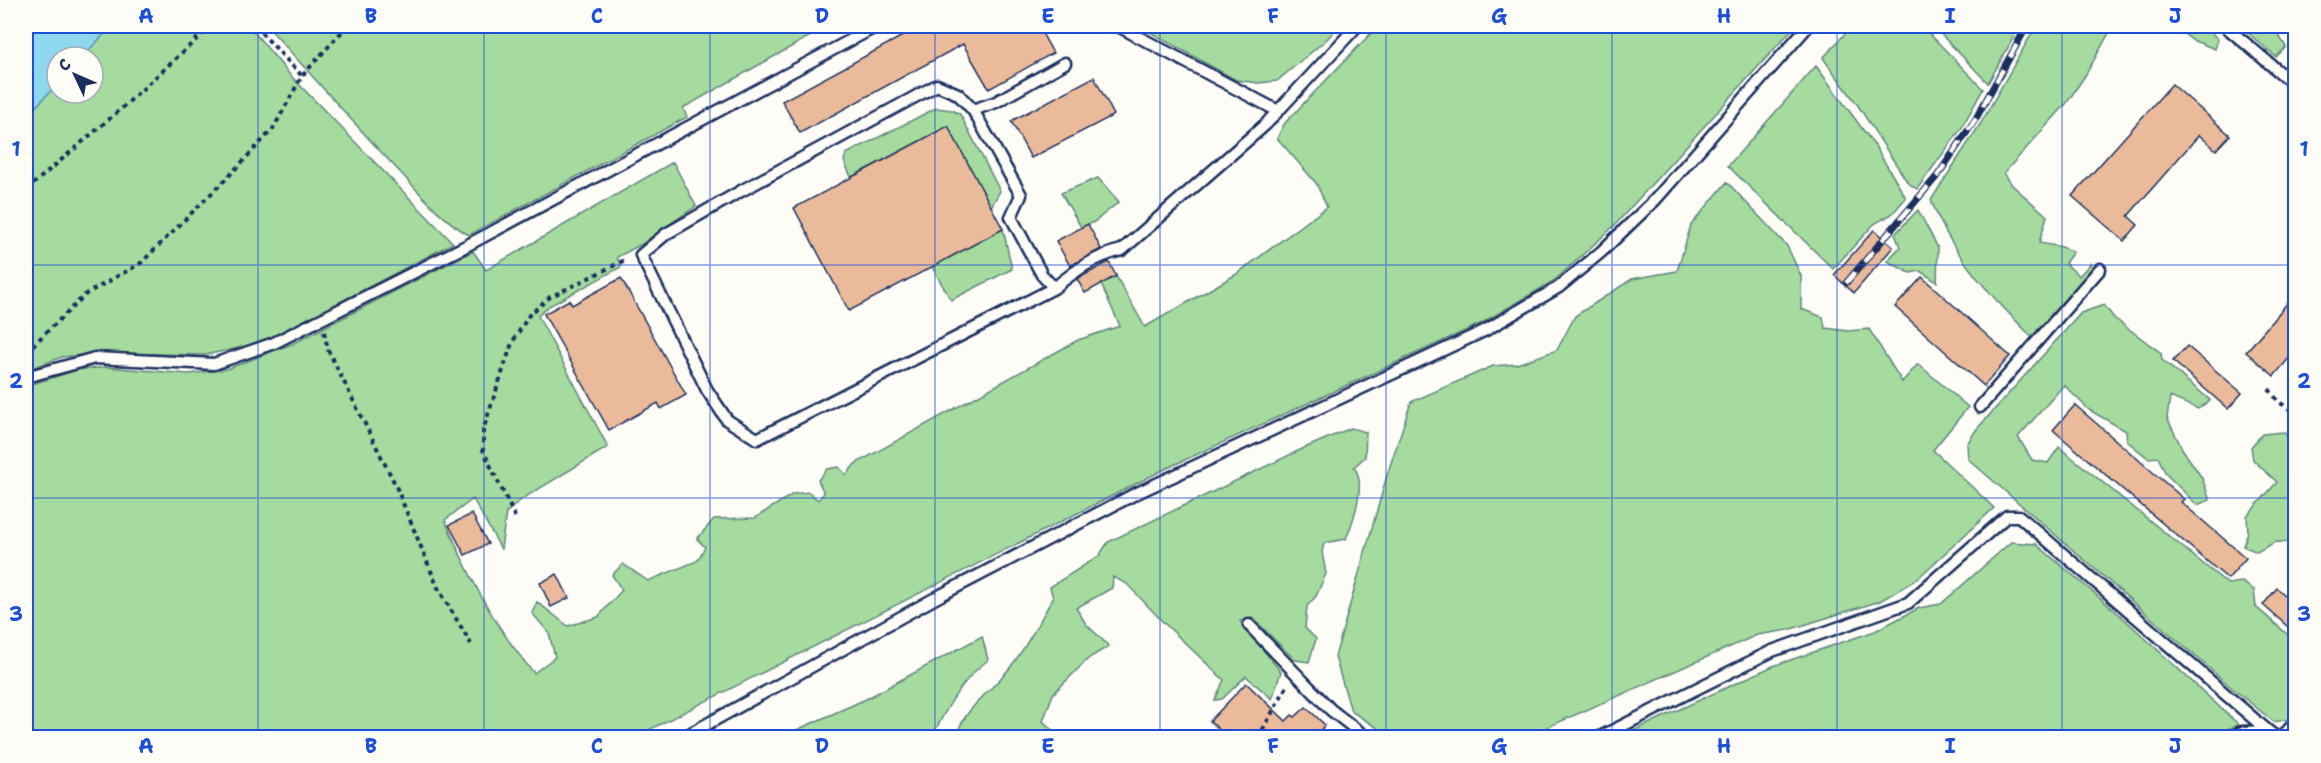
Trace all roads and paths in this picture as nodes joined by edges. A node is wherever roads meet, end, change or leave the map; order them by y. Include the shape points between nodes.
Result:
1 (211, 26) edge
2 (255, 26) edge
3 (347, 26) edge
4 (877, 26) edge
5 (1118, 26) edge
6 (1357, 26) edge
7 (1808, 26) edge
8 (2225, 26) edge
9 (1065, 63) dead end
10 (302, 76) junction
11 (2295, 86) edge
12 (973, 110) junction
13 (1278, 111) junction
14 (26, 190) edge
15 (640, 255) junction
16 (2100, 269) dead end
17 (1054, 288) junction
18 (322, 320) junction
19 (26, 352) edge
20 (26, 377) edge
21 (2269, 389) dead end
22 (1980, 407) dead end
23 (2295, 414) edge
24 (515, 517) dead end
25 (1249, 625) dead end
26 (471, 644) dead end
27 (1294, 671) junction
28 (2295, 722) edge
29 (2275, 735) edge
30 (682, 738) edge
31 (1258, 738) edge
32 (1367, 738) edge
33 (1598, 738) edge
34 (2228, 738) edge

1 - 14 path
2 - 10 path
3 - 10 path
4 - 18 lane
5 - 13 lane
6 - 13 lane
7 - 30 lane via 1655,200 1560,287 1486,330 1135,494 940,595
8 - 11 lane
9 - 12 lane via 996,102
10 - 19 path via 273,129 228,177 141,263 86,294
12 - 15 lane via 958,94 937,85 666,234
12 - 17 lane via 1021,195 1011,217 1042,275
13 - 17 lane via 1122,250 1104,254
15 - 17 lane via 707,390 727,420 757,439
15 - 24 path via 550,297 530,315 512,343 483,430 483,450
16 - 22 lane
18 - 20 lane via 274,343 214,364 95,358
18 - 26 path via 328,350 395,484 438,588
21 - 23 path
25 - 27 lane
27 - 31 path
27 - 32 lane via 1331,710
28 - 29 lane
29 - 33 lane via 2019,516 2007,516 1908,603 1772,651
29 - 34 lane via 2242,732

